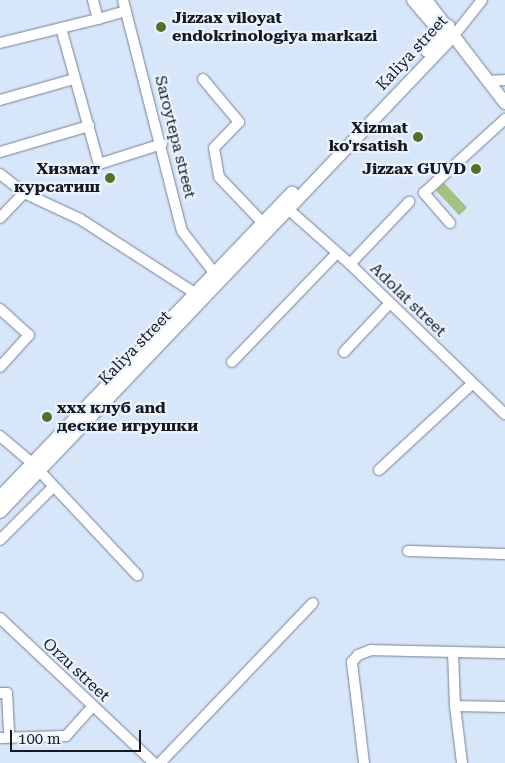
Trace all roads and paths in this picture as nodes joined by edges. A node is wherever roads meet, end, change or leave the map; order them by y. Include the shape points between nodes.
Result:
1 (93, 0) edge
2 (123, 0) edge
3 (412, 0) edge
4 (426, 0) edge
5 (482, 0) edge
6 (126, 11) junction
7 (98, 19) junction
8 (61, 28) junction
9 (448, 34) junction
10 (0, 43) edge
11 (74, 79) junction
12 (203, 79) dead end
13 (496, 81) edge
14 (505, 90) edge
15 (0, 100) edge
16 (505, 103) edge
17 (505, 119) edge
18 (88, 126) junction
19 (162, 144) junction
20 (0, 152) edge
21 (0, 174) edge
22 (24, 193) junction
23 (409, 202) dead end
24 (288, 209) junction
25 (0, 218) edge
26 (263, 223) junction
27 (450, 223) dead end
28 (337, 253) junction
29 (350, 264) junction
30 (217, 277) junction
31 (195, 293) junction
32 (389, 304) junction
33 (0, 309) edge
34 (344, 352) dead end
35 (232, 362) dead end
36 (0, 367) edge
37 (472, 384) junction
38 (505, 414) edge
39 (0, 436) edge
40 (35, 468) junction
41 (379, 470) dead end
42 (52, 488) junction
43 (0, 497) edge
44 (0, 512) edge
45 (0, 540) edge
46 (408, 551) dead end
47 (505, 554) edge
48 (137, 575) dead end
49 (313, 603) dead end
50 (0, 618) edge
51 (453, 652) junction
52 (505, 653) edge
53 (0, 693) edge
54 (93, 706) junction
55 (455, 706) junction
56 (505, 706) edge
57 (9, 730) dead end
58 (0, 738) edge
59 (154, 763) edge
60 (160, 763) edge
61 (364, 763) edge
62 (462, 763) edge

1 - 7 street
2 - 6 street, Saroytepa street
3 - 9 main road
4 - 9 main road
5 - 9 street, Kaliya street
6 - 7 street
6 - 19 street, Saroytepa street
7 - 8 street
8 - 10 street
8 - 11 street
9 - 13 main road
9 - 24 main road, Kaliya street
9 - 26 main road, Kaliya street
11 - 15 street
11 - 18 street
12 - 26 street via 239,122 214,148 219,177
13 - 14 street
13 - 16 main road
17 - 27 street via 424,193
18 - 19 street via 99,164
18 - 20 street
19 - 30 street, Saroytepa street via 182,232
21 - 22 street
22 - 25 street
22 - 31 street via 80,219
23 - 29 street
24 - 28 street, Adolat street
24 - 30 main road, Kaliya street
26 - 30 main road, Kaliya street
28 - 29 street, Adolat street
28 - 35 street
29 - 32 street, Adolat street
30 - 31 main road, Kaliya street
30 - 40 main road, Kaliya street
31 - 40 main road, Kaliya street
32 - 34 street
32 - 37 street, Adolat street
33 - 36 street via 29,335
37 - 38 street, Adolat street
37 - 41 street
39 - 40 street
40 - 42 street
40 - 43 main road, Kaliya street
40 - 44 main road, Kaliya street
42 - 45 street
42 - 48 street
46 - 47 street
49 - 60 street
50 - 54 street, Orzu street
51 - 52 street
51 - 55 street
51 - 61 street via 371,650 358,655 352,662
53 - 57 street via 7,693
54 - 58 street via 66,736
54 - 59 street, Orzu street
55 - 56 street
55 - 62 street

